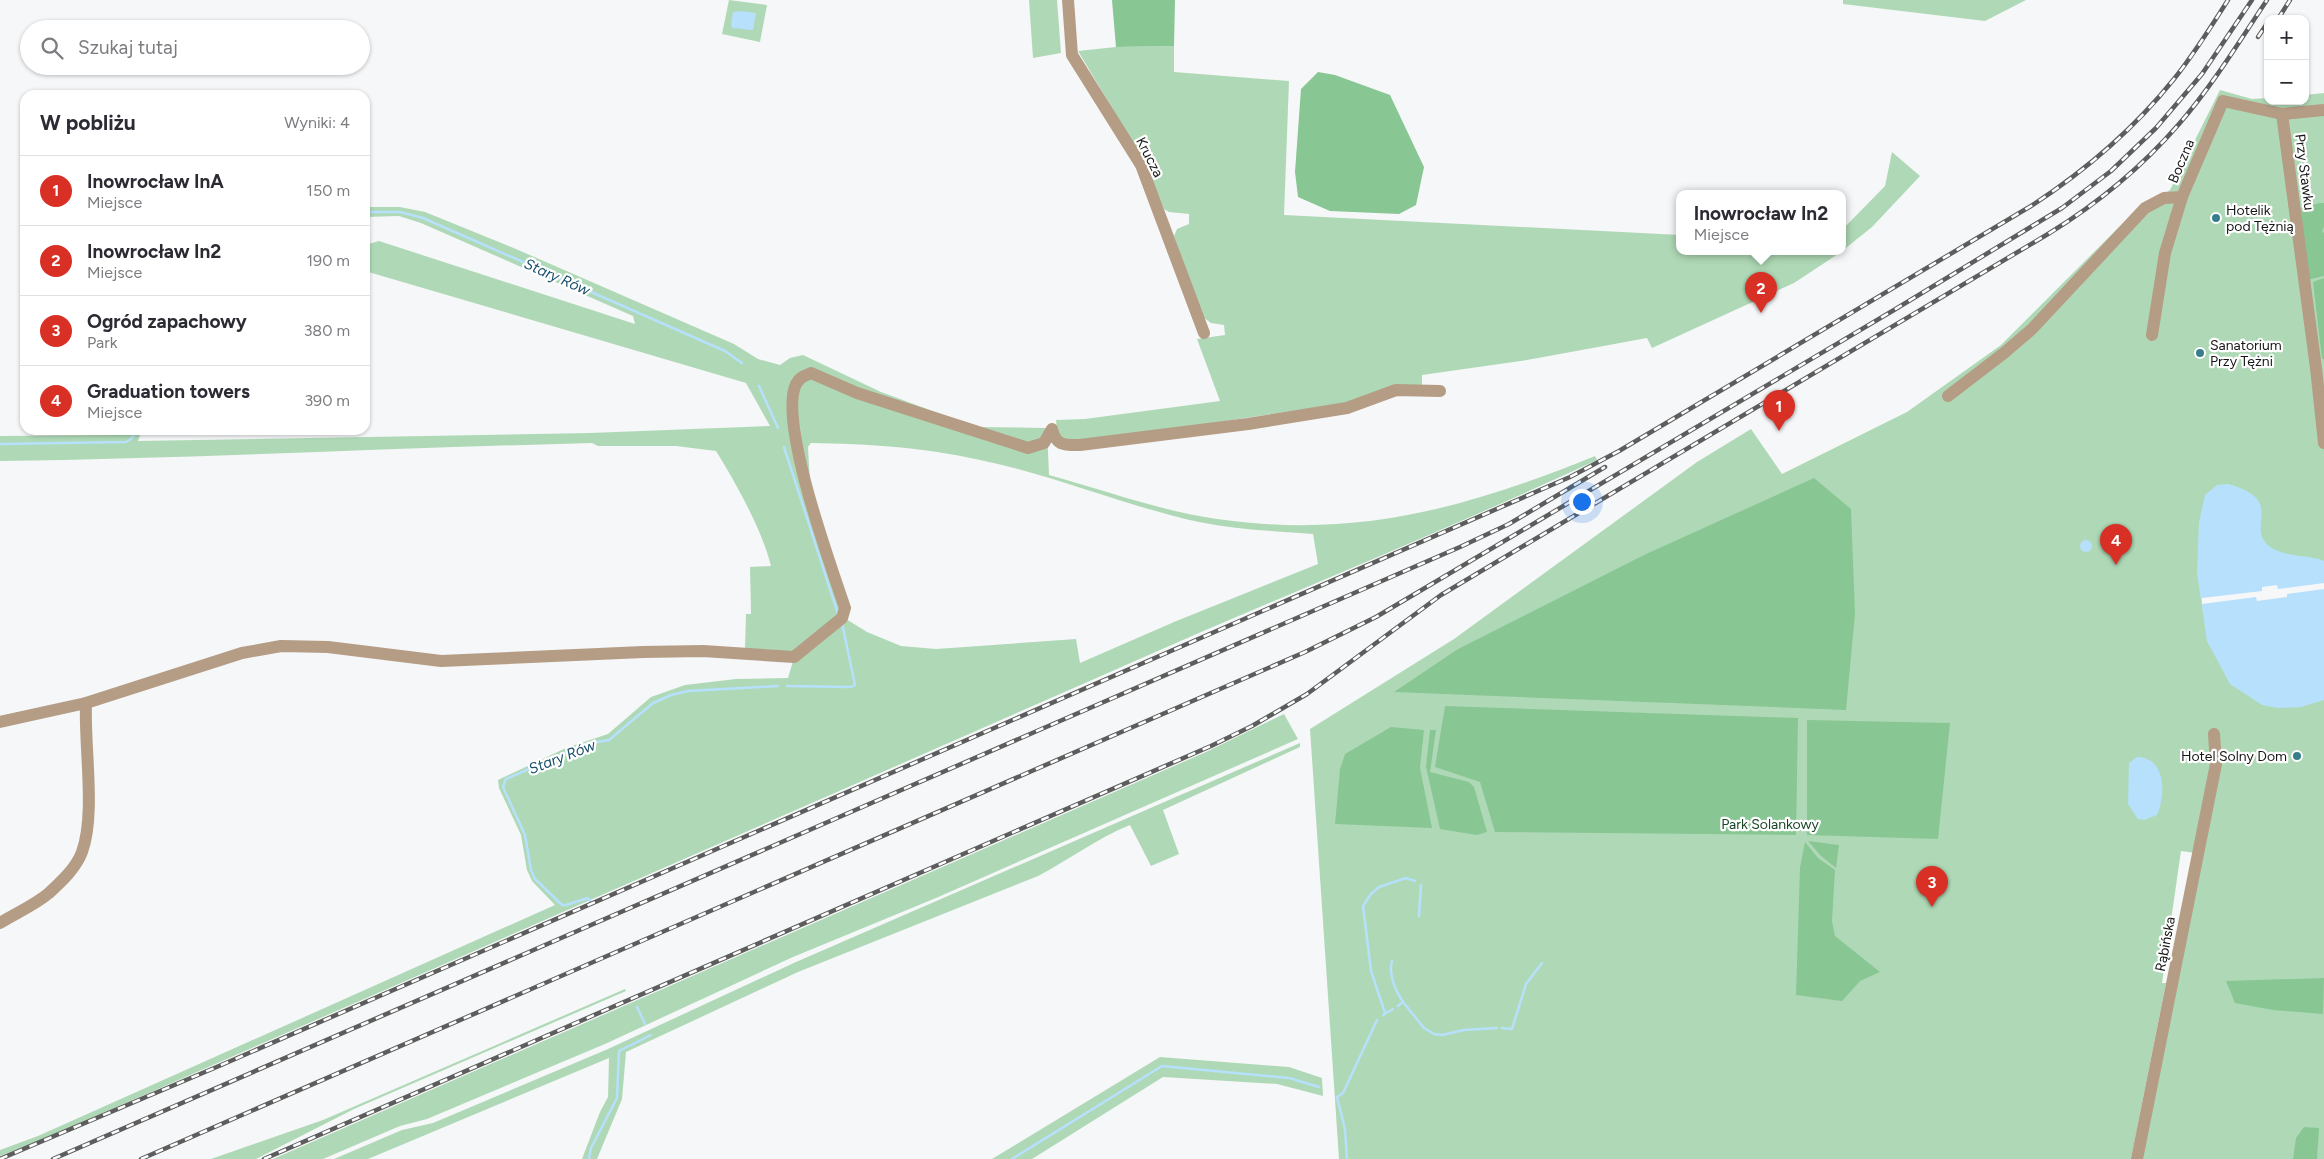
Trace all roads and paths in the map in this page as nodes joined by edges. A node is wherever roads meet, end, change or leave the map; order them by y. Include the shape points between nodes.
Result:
1 (1068, 0) edge
2 (2324, 110) edge
3 (2282, 114) junction
4 (2182, 197) junction
5 (1204, 333) dead end
6 (2152, 336) dead end
7 (1440, 392) dead end
8 (1948, 396) dead end
9 (2324, 443) edge
10 (86, 703) junction
11 (0, 722) edge
12 (2214, 734) dead end
13 (0, 923) edge
14 (2137, 1159) edge

1 - 5 street, Krucza via 1072,55 1141,165
2 - 3 street, Boczna
3 - 4 street, Boczna via 2223,101
3 - 9 street, Przy Stawku
4 - 6 street, Boczna via 2165,253
4 - 8 street via 2164,198 2145,208 2032,329
7 - 10 street via 1396,390 1347,408 1080,446 1060,444 1054,440 1052,429 1044,443 1028,448 857,393 811,373 800,378 795,386 794,437 844,608 842,618 794,656 703,651 441,661 328,647 281,646 242,653
10 - 11 street
10 - 13 street via 89,820 82,851 70,873 47,895
12 - 14 street, Rąbińska via 2216,764

